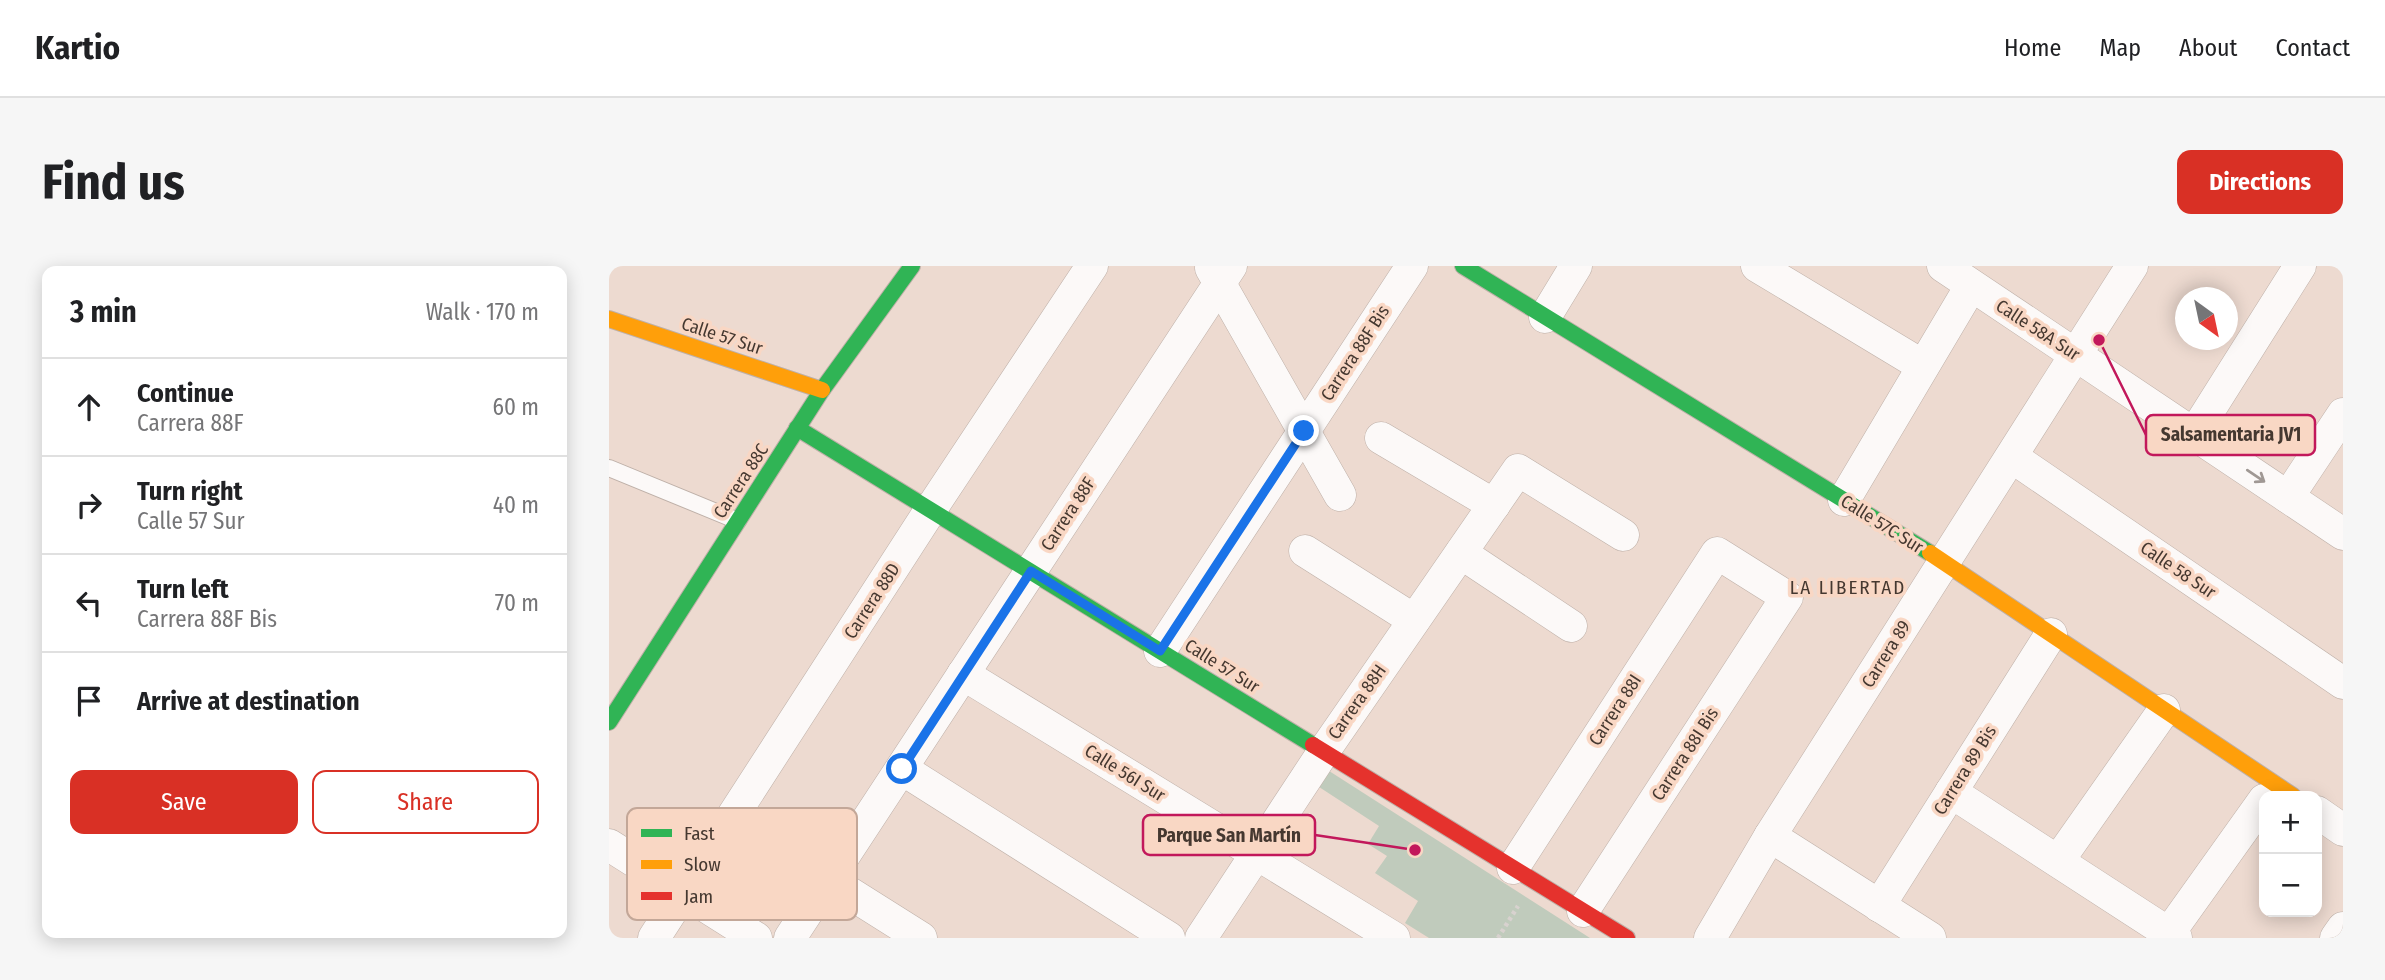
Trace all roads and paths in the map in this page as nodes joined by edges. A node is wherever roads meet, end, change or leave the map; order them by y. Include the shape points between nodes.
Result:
1 (1092, 266) edge
2 (1412, 266) edge
3 (1463, 266) edge
4 (1576, 266) edge
5 (1757, 266) edge
6 (1943, 266) edge
7 (2132, 266) edge
8 (2300, 266) edge
9 (907, 267) edge
10 (1221, 272) edge
11 (1971, 286) junction
12 (1545, 317) junction
13 (609, 319) edge
14 (2077, 355) junction
15 (1923, 366) junction
16 (822, 390) junction
17 (2343, 414) edge
18 (797, 428) junction
19 (1304, 431) junction
20 (2194, 434) junction
21 (1381, 438) dead end
22 (2012, 457) junction
23 (609, 468) edge
24 (1340, 495) dead end
25 (2288, 497) junction
26 (1844, 500) junction
27 (1494, 505) junction
28 (931, 509) junction
29 (738, 521) junction
30 (2343, 534) edge
31 (1623, 535) dead end
32 (1305, 551) dead end
33 (1461, 553) junction
34 (1717, 553) joint
35 (1944, 562) junction
36 (1031, 571) junction
37 (1414, 620) junction
38 (1571, 626) dead end
39 (2051, 634) junction
40 (1160, 651) junction
41 (963, 674) junction
42 (2343, 683) edge
43 (2164, 710) junction
44 (609, 722) edge
45 (1324, 751) junction
46 (902, 769) junction
47 (2271, 791) edge
48 (1951, 792) junction
49 (738, 808) edge
50 (2322, 815) edge
51 (2259, 816) edge
52 (2343, 830) edge
53 (1770, 836) junction
54 (857, 837) edge
55 (609, 845) edge
56 (1256, 854) junction
57 (627, 856) edge
58 (2058, 861) junction
59 (1513, 868) junction
60 (857, 898) edge
61 (1879, 906) junction
62 (1584, 911) junction
63 (666, 920) edge
64 (728, 920) edge
65 (802, 920) edge
66 (2343, 928) edge
67 (2172, 936) edge
68 (654, 938) edge
69 (757, 938) edge
70 (790, 938) edge
71 (921, 938) edge
72 (1169, 938) edge
73 (1201, 938) edge
74 (1394, 938) edge
75 (1627, 938) edge
76 (1710, 938) edge
77 (1930, 938) edge
78 (2336, 938) edge

1 - 28 street, Carrera 88D
2 - 19 street, Carrera 88F Bis
3 - 12 street, Calle 57C Sur
4 - 12 street
5 - 15 street
6 - 11 street, Calle 58A Sur
7 - 14 street, Carrera 89
8 - 20 street
9 - 16 street, Carrera 88C
10 - 19 street
10 - 36 street, Carrera 88F
11 - 14 street, Calle 58A Sur
11 - 15 street
12 - 26 street, Calle 57C Sur
13 - 16 street, Calle 57 Sur
14 - 20 street, Calle 58A Sur
14 - 22 street, Carrera 89
15 - 26 street
16 - 18 street, Carrera 88C
17 - 25 street
18 - 28 street, Calle 57 Sur
18 - 29 street, Carrera 88C
19 - 24 street
19 - 40 street, Carrera 88F Bis
20 -> 25 street, Calle 58A Sur
21 - 27 street
22 - 35 street, Carrera 89
22 - 42 street, Calle 58 Sur
23 - 29 lane
25 - 30 street, Calle 58A Sur
26 - 35 street, Calle 57C Sur
27 - 31 street, Carrera 88H via 1518,470
27 - 33 street, Carrera 88H
28 - 36 street, Calle 57 Sur
28 - 49 street, Carrera 88D
29 - 44 street, Carrera 88C
32 - 37 street
33 - 37 street, Carrera 88H
33 - 38 street
34 - 59 street, Carrera 88I
34 - 62 street, Carrera 88I Bis via 1787,597
35 - 39 street, Calle 57C Sur
35 - 53 street, Carrera 89
36 - 40 street, Calle 57 Sur
36 - 41 street, Carrera 88F
37 - 45 street, Carrera 88H
39 - 43 street, Calle 57C Sur
39 - 48 street, Carrera 89 Bis
40 - 45 street, Calle 57 Sur
41 - 46 street, Carrera 88F
41 - 56 street, Calle 56I Sur
43 - 47 street, Calle 57C Sur
43 - 58 street
45 - 56 street, Carrera 88H
45 - 59 street, Calle 57 Sur
46 - 54 street, Carrera 88F
46 - 72 street
48 - 58 street
48 - 61 street, Carrera 89 Bis
50 - 52 street
51 - 67 street
53 - 61 street
53 - 76 street, Carrera 89
55 - 57 street
56 - 73 street, Carrera 88H
56 - 74 street, Calle 56I Sur
58 - 67 street
59 - 62 street, Calle 57 Sur
60 - 71 street
61 - 77 street
62 - 75 street, Calle 57 Sur
63 - 68 street, Carrera 88D
64 - 69 street
65 - 70 street, Carrera 88F
66 - 78 street

